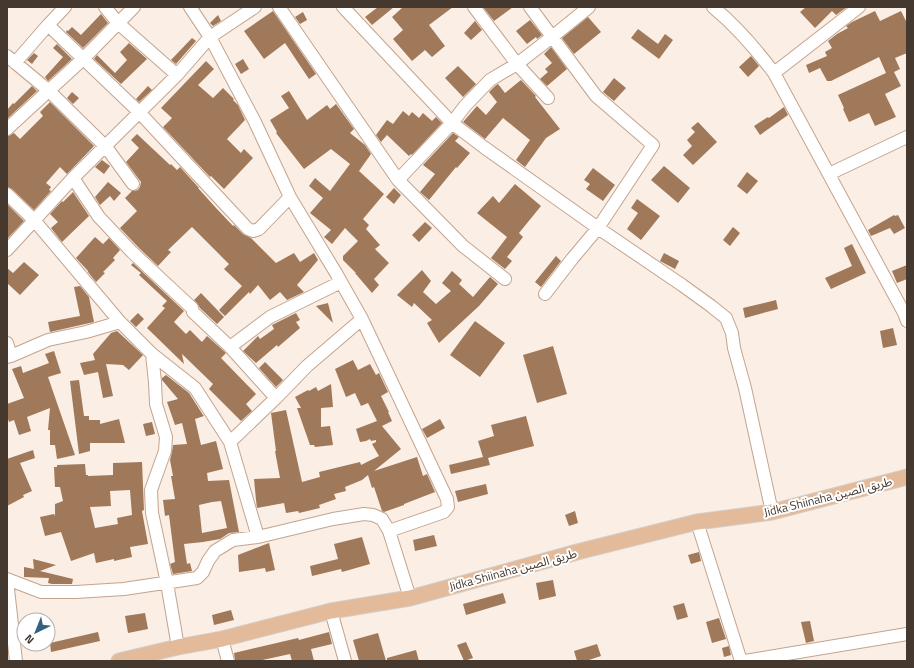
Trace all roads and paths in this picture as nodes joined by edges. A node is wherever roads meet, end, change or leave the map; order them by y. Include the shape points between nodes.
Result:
1 (65, 7) edge
2 (105, 7) edge
3 (134, 7) edge
4 (190, 7) edge
5 (254, 7) edge
6 (279, 7) edge
7 (342, 7) edge
8 (474, 7) edge
9 (530, 7) edge
10 (588, 7) edge
11 (713, 7) edge
12 (859, 7) edge
13 (118, 22) junction
14 (48, 25) junction
15 (210, 37) junction
16 (552, 37) junction
17 (11, 59) edge
18 (83, 59) junction
19 (517, 64) junction
20 (774, 73) junction
21 (177, 75) junction
22 (48, 90) junction
23 (548, 98) dead end
24 (139, 112) junction
25 (452, 123) junction
26 (7, 129) edge
27 (907, 137) edge
28 (106, 147) junction
29 (829, 174) junction
30 (73, 178) junction
31 (398, 180) junction
32 (133, 184) dead end
33 (7, 194) edge
34 (290, 197) junction
35 (34, 220) junction
36 (598, 228) junction
37 (7, 250) edge
38 (505, 279) dead end
39 (340, 282) junction
40 (545, 294) dead end
41 (362, 319) junction
42 (907, 321) edge
43 (120, 322) junction
44 (7, 343) edge
45 (230, 347) junction
46 (152, 354) junction
47 (9, 356) edge
48 (276, 398) junction
49 (230, 442) junction
50 (907, 477) edge
51 (772, 512) junction
52 (697, 522) junction
53 (389, 531) junction
54 (258, 537) junction
55 (7, 580) edge
56 (167, 583) junction
57 (410, 598) junction
58 (331, 611) junction
59 (907, 634) edge
60 (222, 639) junction
61 (178, 647) junction
62 (16, 661) edge
63 (119, 661) edge
64 (228, 661) edge
65 (344, 661) edge
66 (741, 661) edge
67 (745, 661) edge

1 - 14 street
2 - 13 street
3 - 13 street
4 - 15 street
5 - 15 street
6 - 31 street
7 - 25 street
8 - 19 street
9 - 16 street
10 - 16 street
11 - 20 street via 759,53
12 - 20 street
13 - 18 street
13 - 21 street
14 - 17 street
14 - 18 street
15 - 21 street
15 - 34 street via 255,122
16 - 19 street
16 - 36 street via 596,96 653,145
17 - 22 street
18 - 22 street
18 - 24 street
19 - 23 street
19 - 25 street via 490,80
20 - 29 street
21 - 24 street
22 - 26 street
22 - 28 street
24 - 28 street
24 - 34 street via 248,229 254,231 259,228
25 - 31 street
25 - 36 street
27 - 29 street
28 - 30 street
28 - 32 street
29 - 42 street
30 - 35 street
30 - 45 street via 104,222
31 - 38 street via 463,246
33 - 35 street
34 - 39 street
35 - 37 street
35 - 43 street
36 - 40 street
36 - 51 street via 726,318 732,333
39 - 41 street
39 - 45 street via 270,317
41 - 48 street via 307,366
41 - 53 street via 447,499 448,507 444,512
43 - 46 street
43 - 47 street via 48,340
44 - 47 street
45 - 48 street
46 - 49 street via 195,388
46 - 56 street via 156,404 166,438 165,452 151,490 152,513
48 - 49 street
49 - 54 street
50 - 51 main road, Jidka Shiinaha طريق الصين
51 - 52 main road, Jidka Shiinaha طريق الصين
52 - 57 main road, Jidka Shiinaha طريق الصين
52 - 66 street
53 - 54 street via 382,519 364,514
53 - 57 street
54 - 56 street via 233,540 215,551 197,578
55 - 56 street via 41,592 124,589
55 - 62 street
56 - 61 street
57 - 58 main road, Jidka Shiinaha طريق الصين
58 - 60 main road, Jidka Shiinaha طريق الصين
58 - 65 street
59 - 67 street
60 - 61 main road, Jidka Shiinaha طريق الصين
60 - 64 street
61 - 63 main road, Jidka Shiinaha طريق الصين

